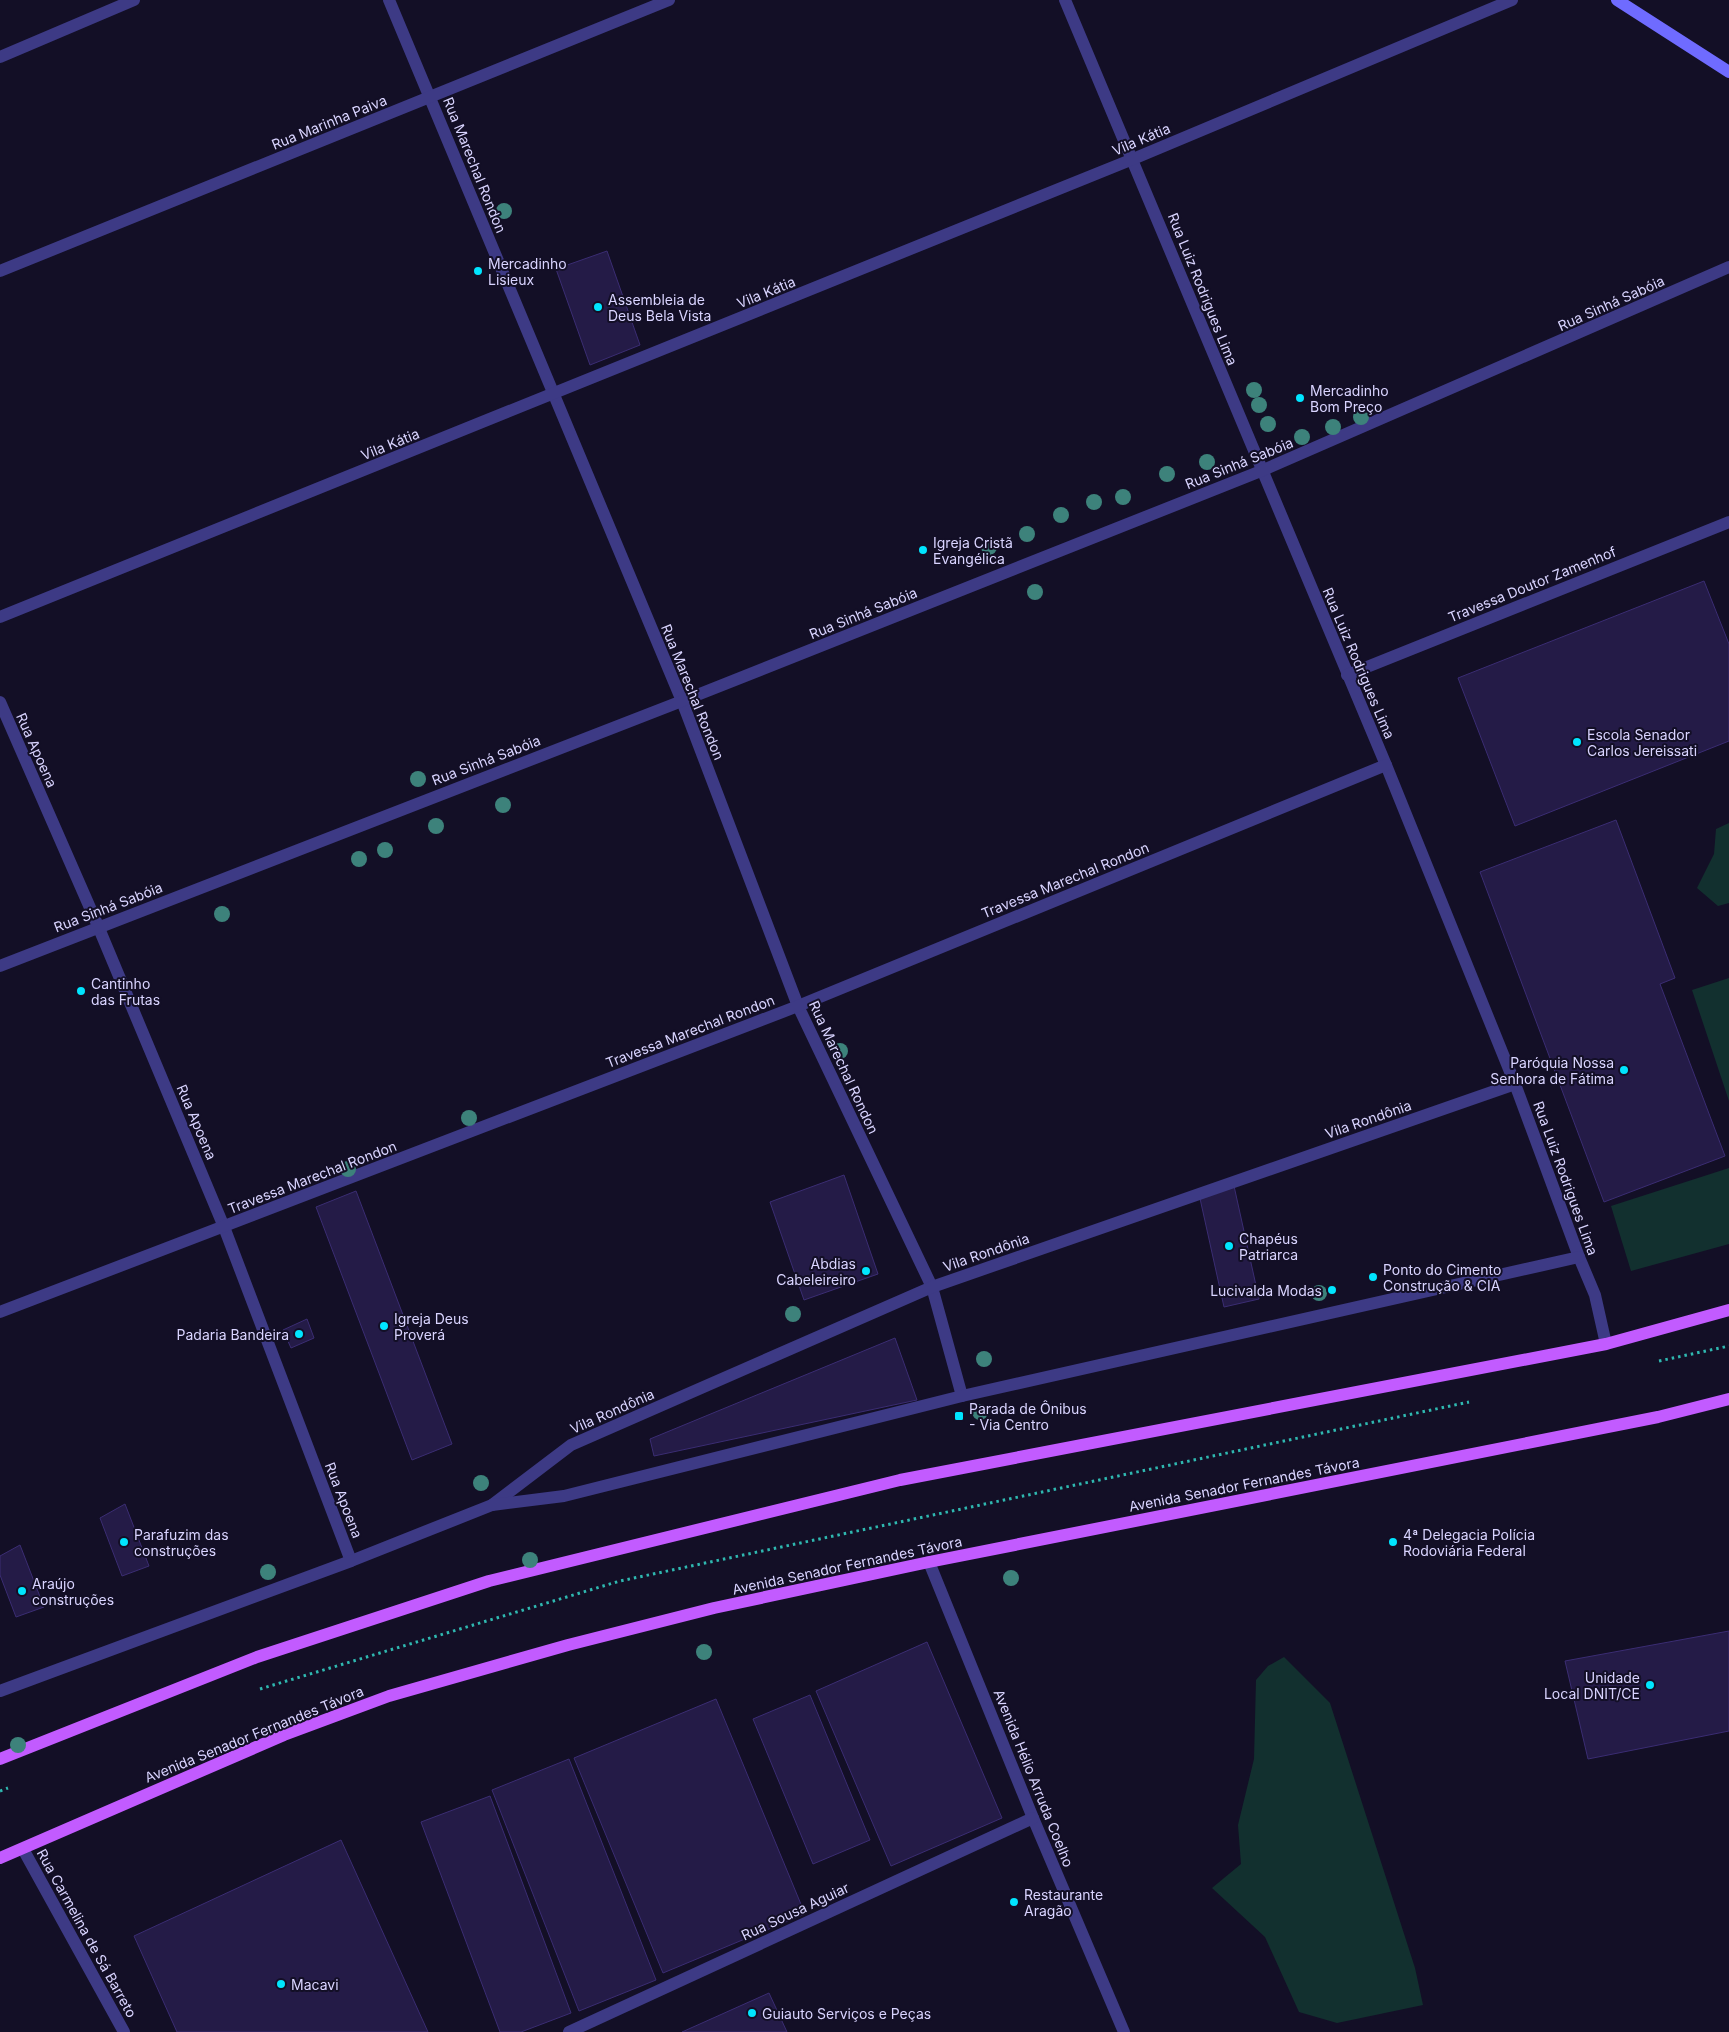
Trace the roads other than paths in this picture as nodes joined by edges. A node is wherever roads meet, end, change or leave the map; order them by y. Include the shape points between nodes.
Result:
1 (134, 0) edge
2 (389, 0) edge
3 (669, 0) edge
4 (1065, 0) edge
5 (1512, 0) edge
6 (1618, 0) edge
7 (0, 57) edge
8 (1729, 72) edge
9 (431, 97) junction
10 (1133, 159) junction
11 (1729, 267) edge
12 (0, 271) edge
13 (552, 395) junction
14 (1261, 471) junction
15 (1729, 522) edge
16 (0, 617) edge
17 (1347, 675) junction
18 (682, 701) junction
19 (0, 702) edge
20 (1386, 765) junction
21 (98, 926) junction
22 (0, 966) edge
23 (798, 1006) junction
24 (1515, 1084) junction
25 (224, 1227) junction
26 (1579, 1257) junction
27 (932, 1287) junction
28 (1729, 1310) edge
29 (0, 1312) edge
30 (1606, 1344) junction
31 (962, 1396) junction
32 (1729, 1399) edge
33 (492, 1505) junction
34 (351, 1561) junction
35 (929, 1562) junction
36 (0, 1691) edge
37 (0, 1759) edge
38 (1033, 1818) junction
39 (23, 1849) junction
40 (0, 1858) edge
41 (124, 2032) edge
42 (569, 2032) edge
43 (1124, 2032) edge

1 - 7 street
2 - 9 street, Rua Marechal Rondon
3 - 9 street, Rua Marinha Paiva
4 - 10 street, Rua Luiz Rodrigues Lima
5 - 10 street, Vila Kátia
6 - 8 main road
9 - 12 street, Rua Marinha Paiva
9 - 13 street, Rua Marechal Rondon
10 - 13 street, Vila Kátia
10 - 14 street, Rua Luiz Rodrigues Lima
11 - 14 street, Rua Sinhá Sabóia
13 - 16 street, Vila Kátia
13 - 18 street, Rua Marechal Rondon
14 - 17 street, Rua Luiz Rodrigues Lima
14 - 18 street, Rua Sinhá Sabóia
15 - 17 street, Travessa Doutor Zamenhof
17 - 20 street, Rua Luiz Rodrigues Lima
18 - 21 street, Rua Sinhá Sabóia
18 - 23 street, Rua Marechal Rondon
19 - 21 street, Rua Apoena
20 - 23 street, Travessa Marechal Rondon
20 - 24 street, Rua Luiz Rodrigues Lima
21 - 22 street, Rua Sinhá Sabóia
21 - 25 street, Rua Apoena
23 - 25 street, Travessa Marechal Rondon
23 - 27 street, Rua Marechal Rondon
24 - 26 street, Rua Luiz Rodrigues Lima
24 - 27 street, Vila Rondônia
25 - 29 street, Travessa Marechal Rondon
25 - 34 street, Rua Apoena
26 - 30 street, Rua Luiz Rodrigues Lima via 1595,1295
26 - 31 street
27 - 31 street, Rua Marechal Rondon
27 - 33 street, Vila Rondônia via 571,1445
28 - 30 main road
30 - 37 main road via 900,1480 489,1581 257,1657
31 - 33 street via 564,1496
32 - 35 main road, Avenida Senador Fernandes Távora via 1658,1417
33 - 34 street
34 - 36 street
35 - 38 street, Avenida Hélio Arruda Coelho
35 - 39 main road, Avenida Senador Fernandes Távora via 714,1608 389,1696 284,1735
38 - 42 street, Rua Sousa Aguiar
38 - 43 street, Avenida Hélio Arruda Coelho
39 - 40 main road, Avenida Senador Fernandes Távora
39 - 41 street, Rua Carmelina de Sá Barreto

